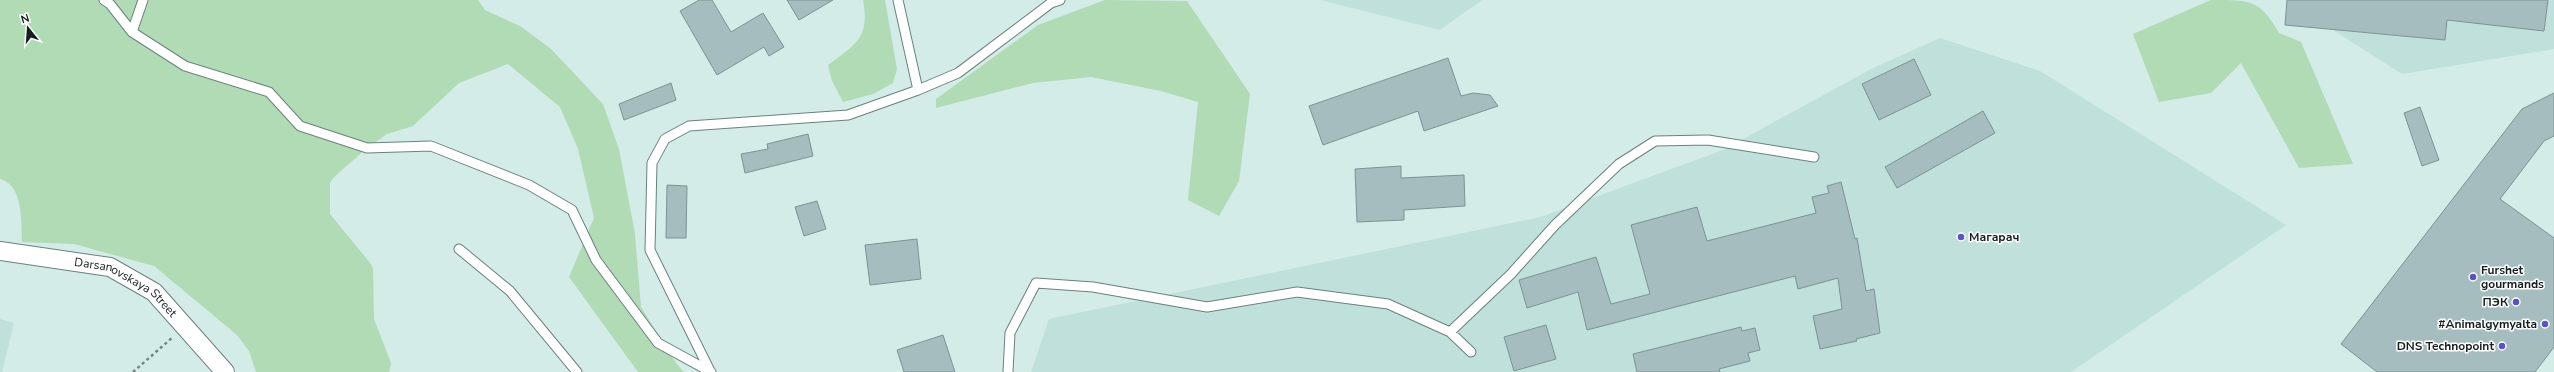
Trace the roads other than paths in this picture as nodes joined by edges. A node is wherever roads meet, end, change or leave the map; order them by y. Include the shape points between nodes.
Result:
1 (104, 0) edge
2 (143, 0) edge
3 (898, 0) edge
4 (1060, 0) edge
5 (132, 32) junction
6 (918, 90) junction
7 (1814, 157) dead end
8 (459, 249) dead end
9 (0, 251) edge
10 (1450, 332) junction
11 (1471, 352) dead end
12 (225, 372) edge
13 (577, 372) edge
14 (710, 372) edge
15 (1008, 372) edge

1 - 5 lane
2 - 5 lane
3 - 6 lane
4 - 6 lane via 1051,3 958,72
5 - 14 lane via 185,66 269,92 300,126 366,148 431,146 530,185 572,210 596,260 658,343
6 - 14 lane via 848,115 689,126 665,139 652,163 650,250
7 - 10 lane via 1708,140 1655,141 1619,164
8 - 13 lane via 510,291
9 - 12 street, Darsanovskaya Street via 110,267 154,292
10 - 11 lane
10 - 15 lane via 1388,304 1297,292 1207,307 1093,287 1036,283 1010,333

